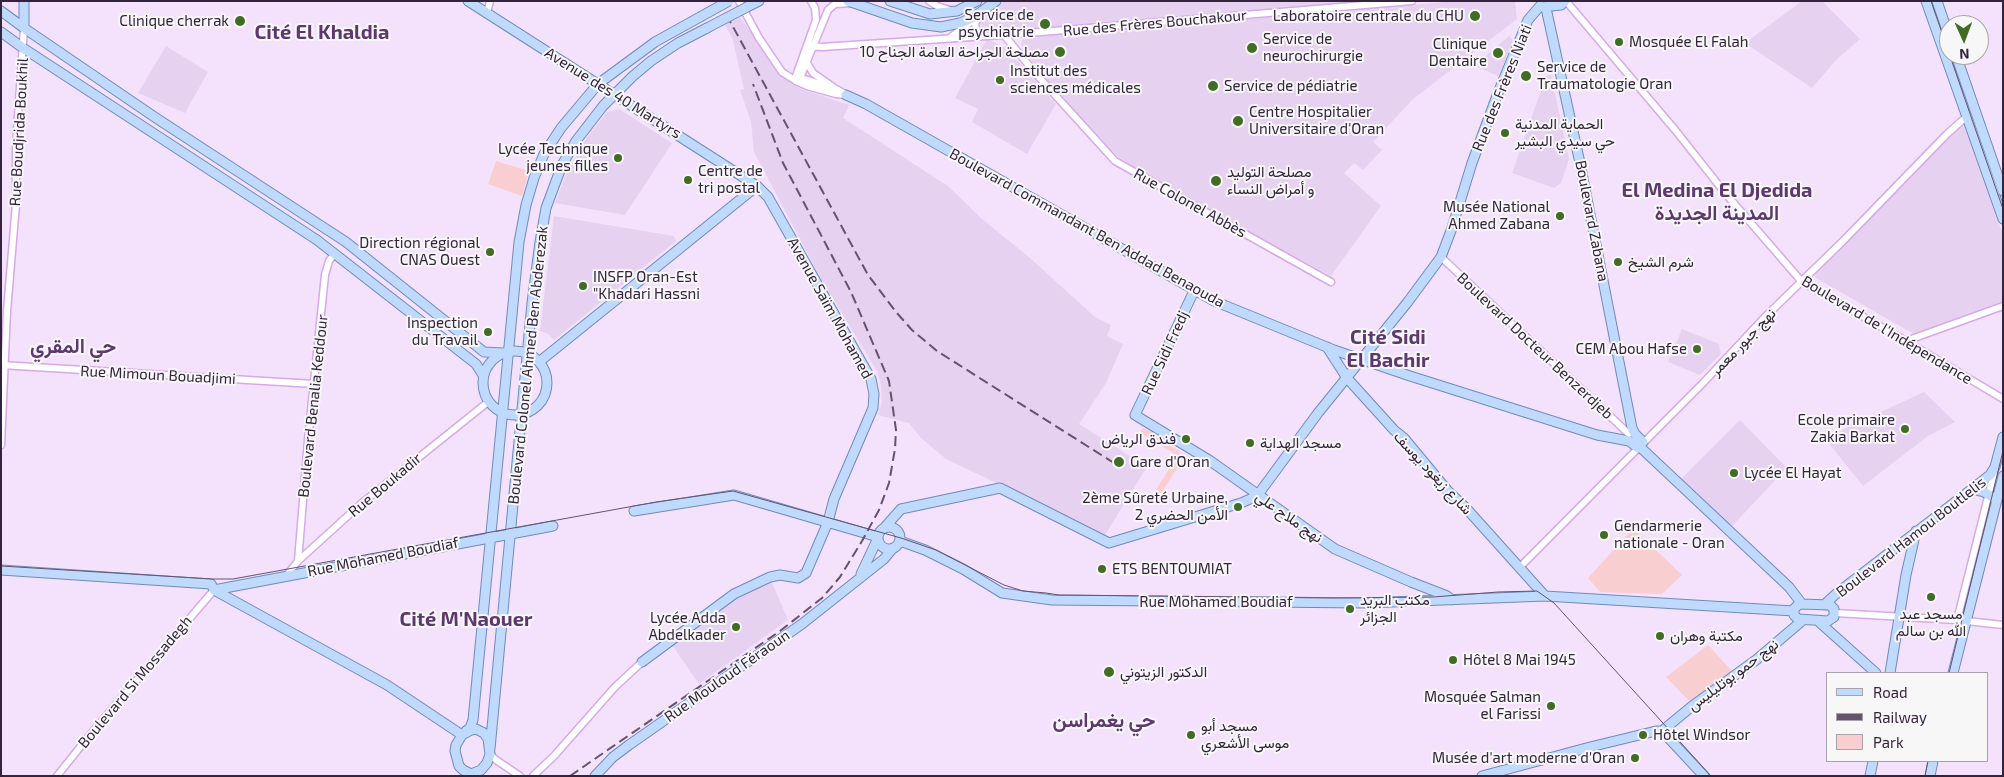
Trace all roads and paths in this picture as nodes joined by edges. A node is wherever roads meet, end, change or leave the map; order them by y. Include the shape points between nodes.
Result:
1 (24, 1) edge
2 (468, 1) edge
3 (490, 1) edge
4 (729, 1) edge
5 (739, 1) edge
6 (759, 1) edge
7 (811, 1) edge
8 (890, 1) edge
9 (929, 1) edge
10 (977, 1) edge
11 (996, 1) edge
12 (1412, 1) edge
13 (1566, 1) edge
14 (1926, 1) edge
15 (1937, 1) edge
16 (851, 2) edge
17 (1541, 5) edge
18 (1, 11) edge
19 (956, 11) junction
20 (486, 13) junction
21 (980, 14) junction
22 (1942, 15) edge
23 (24, 28) junction
24 (1, 32) edge
25 (1017, 34) junction
26 (983, 35) junction
27 (1004, 35) junction
28 (950, 37) junction
29 (810, 46) junction
30 (825, 46) junction
31 (23, 48) junction
32 (1016, 48) junction
33 (810, 53) junction
34 (806, 63) junction
35 (1959, 65) edge
36 (798, 79) junction
37 (598, 84) junction
38 (834, 88) junction
39 (614, 94) junction
40 (846, 95) junction
41 (1966, 117) junction
42 (757, 186) junction
43 (2003, 191) edge
44 (2003, 220) edge
45 (335, 253) junction
46 (1441, 257) junction
47 (1331, 282) dead end
48 (1802, 282) junction
49 (1194, 291) junction
50 (2003, 306) edge
51 (1906, 341) junction
52 (1330, 348) junction
53 (506, 352) junction
54 (528, 354) junction
55 (1362, 359) junction
56 (539, 362) junction
57 (3, 365) edge
58 (483, 375) junction
59 (1346, 378) junction
60 (314, 384) junction
61 (2003, 399) edge
62 (488, 402) junction
63 (502, 412) junction
64 (522, 414) junction
65 (1135, 415) joint
66 (1631, 431) junction
67 (2003, 437) edge
68 (1620, 439) junction
69 (1, 445) edge
70 (1640, 445) junction
71 (1996, 467) junction
72 (2003, 476) edge
73 (1972, 490) junction
74 (1988, 494) junction
75 (1257, 496) junction
76 (1997, 500) junction
77 (634, 511) dead end
78 (896, 514) junction
79 (828, 522) junction
80 (553, 526) dead end
81 (885, 527) junction
82 (1916, 531) junction
83 (510, 532) junction
84 (490, 536) junction
85 (900, 537) junction
86 (878, 538) junction
87 (893, 548) junction
88 (298, 561) junction
89 (1520, 567) junction
90 (1, 570) edge
91 (287, 575) junction
92 (860, 576) junction
93 (213, 587) junction
94 (1545, 596) junction
95 (1452, 600) junction
96 (1802, 604) junction
97 (1824, 605) junction
98 (1794, 611) junction
99 (1835, 613) junction
100 (1900, 616) junction
101 (1803, 620) junction
102 (1961, 620) junction
103 (1818, 621) junction
104 (2003, 625) edge
105 (642, 662) joint
106 (1875, 672) edge
107 (1890, 672) edge
108 (1953, 672) edge
109 (1662, 731) junction
110 (464, 733) junction
111 (487, 761) edge
112 (457, 762) junction
113 (1873, 762) edge
114 (1933, 762) edge
115 (474, 775) edge
116 (57, 776) edge
117 (458, 776) edge
118 (520, 776) edge
119 (533, 776) edge
120 (595, 776) edge
121 (1482, 776) edge
122 (1704, 776) edge
123 (1870, 776) edge
124 (1930, 776) edge

1 - 23 main road
2 - 20 main road, Avenue des 40 Martyrs
3 - 20 street
4 - 37 main road, bridge via 643,49
5 - 36 street, Boulevard Commandant Ben Addad Benaouda via 776,64
6 - 39 main road, Boulevard Colonel Ahmed Ben Abderezak, bridge via 678,43
7 - 29 street via 816,20
8 - 19 main road via 930,14
9 - 19 street
10 - 19 main road
11 - 21 main road
12 - 25 street, Rue des Frères Bouchakour
13 - 17 main road via 1561,5
13 - 48 street, Boulevard de l'Indépendance
14 - 41 main road
15 - 22 main road
16 - 21 main road via 912,23 932,26 960,23
16 - 29 street via 832,6
17 - 46 main road, Rue des Frères Niati via 1528,20 1498,93
17 - 66 main road, Boulevard Zabana via 1582,172
18 - 23 main road
20 - 37 main road, Avenue des 40 Martyrs
21 - 26 street via 976,26
21 - 28 street
23 - 31 street, Rue Boudjrida Boukhil
23 - 53 main road via 346,242 484,352
24 - 31 main road
25 - 27 street, Rue des Frères Bouchakour
25 - 32 street
26 - 27 street, Rue des Frères Bouchakour
26 - 28 street
27 - 32 street, Rue Colonel Abbès
28 - 30 street
29 - 30 street
29 - 33 street
29 - 36 street
30 - 33 street
31 - 45 main road
31 - 57 street, Rue Boudjrida Boukhil via 16,145 16,204
32 - 47 street, Rue Colonel Abbès via 1115,161
33 - 34 street
34 - 36 street
34 - 38 street via 813,73
35 - 43 main road
36 - 38 street, Boulevard Commandant Ben Addad Benaouda
36 - 40 street, Boulevard Commandant Ben Addad Benaouda
37 - 39 main road, Avenue des 40 Martyrs
37 - 53 main road via 561,128 544,154 534,178 519,242
38 - 40 street, Boulevard Commandant Ben Addad Benaouda
39 - 42 main road, Avenue des 40 Martyrs
39 - 54 main road, Boulevard Colonel Ahmed Ben Abderezak via 576,141 562,165 546,208
40 - 49 main road, Boulevard Commandant Ben Addad Benaouda
41 - 44 main road
41 - 48 street, نهج جبور معمر
42 - 56 main road
42 - 79 main road, Avenue Saïm Mohamed via 768,196 871,379 874,408 834,499
45 - 58 main road via 476,364
45 - 60 street, Boulevard Benalia Keddour via 329,261 326,275
46 - 55 main road, Rue des Frères Niati
46 - 66 street, Boulevard Docteur Benzerdjeb
48 - 51 street, Boulevard de l'Indépendance
48 - 70 street, نهج جبور معمر
49 - 52 main road, Boulevard Commandant Ben Addad Benaouda
49 - 65 main road, Rue Sidi Fredj
50 - 51 street
51 - 61 street, Boulevard de l'Indépendance
52 - 55 main road, Boulevard Commandant Ben Addad Benaouda
52 - 59 main road, شارع زيغود يوسف
53 - 54 main road
53 - 58 main road via 491,362
53 - 63 main road
54 - 56 main road
54 - 64 main road, Boulevard Colonel Ahmed Ben Abderezak
55 - 59 main road, Rue des Frères Niati
55 - 68 main road, Boulevard Commandant Ben Addad Benaouda via 1515,410
56 - 64 main road via 546,376 545,392 538,405
57 - 60 street, Rue Mimoun Bouadjimi
57 - 69 street, Rue Boudjrida Boukhil
58 - 62 main road via 483,389
59 - 75 main road, Rue des Frères Niati
59 - 89 main road, شارع زيغود يوسف
60 - 88 street, Boulevard Benalia Keddour
62 - 63 main road
62 - 88 street, Rue Boukadir via 362,503
63 - 64 main road
63 - 84 main road
64 - 83 main road, Boulevard Colonel Ahmed Ben Abderezak
65 - 75 main road, نهج ملاح علي via 1209,460
66 - 68 main road
66 - 70 main road
67 - 71 main road
68 - 70 main road, Boulevard Commandant Ben Addad Benaouda
70 - 89 street, نهج جبور معمر
70 - 96 main road via 1789,586
71 - 73 main road, Boulevard Hamou Boutlelis
71 - 74 street
72 - 76 main road
73 - 74 main road
73 - 82 main road, Boulevard Hamou Boutlelis
74 - 76 main road
74 - 102 street
75 - 78 main road via 1109,543 1000,488 901,509
75 - 95 main road, نهج ملاح علي via 1334,549
76 - 102 main road
77 - 79 main road via 734,495
78 - 81 main road
78 - 85 main road
79 - 86 main road
79 - 105 main road, Avenue Saïm Mohamed via 806,574 798,578 776,576 734,594
80 - 83 main road, Rue Mohamed Boudiaf
81 - 85 main road via 894,527
81 - 86 main road
82 - 97 main road, Boulevard Hamou Boutlelis
82 - 100 main road
83 - 84 main road, Rue Mohamed Boudiaf
83 - 111 main road, Boulevard Colonel Ahmed Ben Abderezak
84 - 91 main road, Rue Mohamed Boudiaf
84 - 110 main road via 473,720
85 - 87 main road
85 - 95 main road, Rue Mohamed Boudiaf via 964,569 1002,593 1025,598 1366,603
86 - 87 main road via 883,547
86 - 92 main road, Rue Mouloud Féraoun
87 - 92 main road, Rue Mouloud Féraoun via 884,559
88 - 91 street, Rue Boukadir
89 - 94 main road, شارع زيغود يوسف
90 - 93 main road
91 - 93 main road, Rue Mohamed Boudiaf
92 - 120 main road, Rue Mouloud Féraoun via 802,624 613,757
93 - 110 main road via 387,685 455,731
93 - 116 street, Boulevard Si Mossadegh
94 - 95 main road, Rue Mohamed Boudiaf
94 - 98 main road, Rue Mohamed Boudiaf
96 - 97 main road
96 - 98 main road
97 - 99 main road via 1830,605
98 - 101 main road via 1796,617
99 - 100 street
99 - 103 main road via 1831,620
100 - 102 street
100 - 107 main road
101 - 103 main road
101 - 109 main road, نهج حمو بوتليليس
102 - 104 street
102 - 108 main road
103 - 106 main road
105 - 119 street
109 - 121 main road via 1590,746
109 - 122 main road
110 - 111 main road via 476,730 484,733 488,739
110 - 112 main road via 456,745
111 - 115 main road
111 - 118 street via 502,764
112 - 115 main road via 463,770
112 - 117 main road
113 - 123 main road
114 - 124 main road

